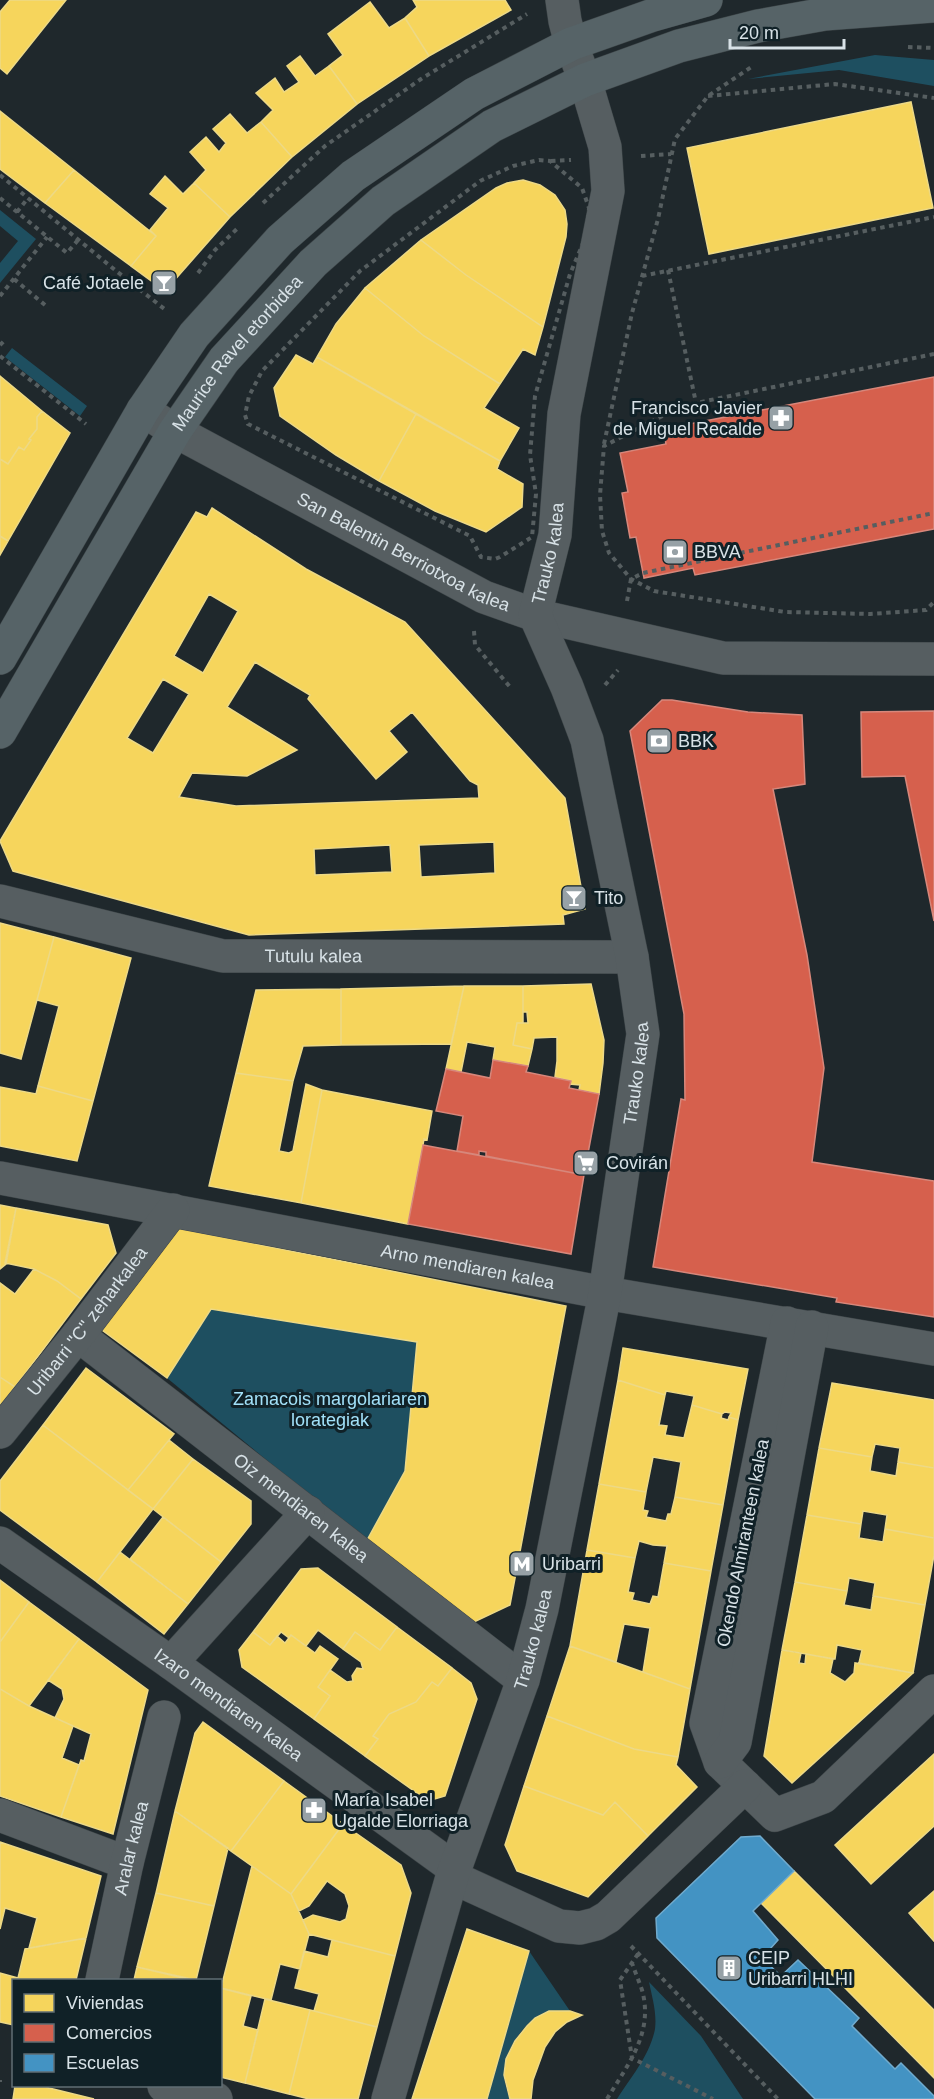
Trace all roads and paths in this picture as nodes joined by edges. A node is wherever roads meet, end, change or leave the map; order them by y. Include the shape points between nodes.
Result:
1 (562, 0) edge
2 (706, 0) edge
3 (934, 6) edge
4 (571, 44) junction
5 (900, 47) dead end
6 (934, 48) edge
7 (756, 64) dead end
8 (585, 80) junction
9 (708, 96) junction
10 (934, 98) edge
11 (0, 175) edge
12 (480, 181) joint
13 (0, 198) edge
14 (28, 198) junction
15 (17, 212) junction
16 (934, 217) edge
17 (47, 237) junction
18 (78, 240) junction
19 (115, 270) dead end
20 (668, 270) junction
21 (642, 276) junction
22 (14, 279) junction
23 (0, 296) edge
24 (45, 305) dead end
25 (4, 341) dead end
26 (0, 345) edge
27 (934, 354) edge
28 (0, 356) edge
29 (696, 403) junction
30 (142, 410) junction
31 (86, 424) dead end
32 (175, 430) junction
33 (604, 446) junction
34 (934, 513) edge
35 (644, 573) dead end
36 (934, 602) edge
37 (535, 615) junction
38 (474, 630) dead end
39 (0, 658) edge
40 (934, 659) edge
41 (510, 687) dead end
42 (0, 732) edge
43 (0, 901) edge
44 (632, 957) junction
45 (0, 1178) edge
46 (173, 1210) junction
47 (605, 1293) junction
48 (799, 1325) junction
49 (78, 1335) junction
50 (934, 1349) edge
51 (0, 1432) edge
52 (308, 1512) junction
53 (0, 1544) edge
54 (171, 1663) junction
55 (524, 1680) junction
56 (934, 1690) edge
57 (164, 1717) dead end
58 (745, 1786) junction
59 (0, 1815) edge
60 (127, 1863) junction
61 (454, 1873) junction
62 (632, 1963) junction
63 (102, 1979) edge
64 (632, 2058) junction
65 (171, 2087) edge
66 (213, 2099) edge
67 (388, 2099) edge
68 (607, 2099) edge
69 (713, 2099) edge
70 (778, 2099) edge

1 - 4 street, Trauko kalea
2 - 4 main road
3 - 8 main road, Maurice Ravel etorbidea via 825,14 758,26 679,46
4 - 8 street, Trauko kalea
4 - 30 main road via 474,94 352,176 280,240 194,335
5 - 6 path
7 - 9 path
8 - 32 main road, Maurice Ravel etorbidea via 492,126 383,201 313,263 224,360
8 - 37 street, Trauko kalea via 605,147 608,191 564,414 555,535
9 - 10 path via 835,84
9 - 21 path via 675,140
11 - 14 path
12 - 12 path via 523,162 550,161 582,188 589,208 587,234 570,274 536,396 530,455 537,494 532,537 495,558 481,556 470,536 249,424 245,414 262,371 360,271
13 - 15 path
14 - 15 path
14 - 18 path
15 - 17 path
16 - 20 path
17 - 18 path via 67,253
17 - 22 path
18 - 19 path
20 - 21 path
20 - 29 path
21 - 33 path
22 - 23 path
22 - 24 path
25 - 26 path
27 - 29 path
28 - 31 path
29 - 33 path
30 - 32 street, San Balentin Berriotxoa kalea
30 - 39 main road
32 - 37 street, San Balentin Berriotxoa kalea via 484,597
32 - 42 main road, Maurice Ravel etorbidea
33 - 36 path via 600,495 602,531 609,553 631,579 654,591 785,612 915,611 926,610
34 - 35 path
37 - 40 street, San Balentin Berriotxoa kalea via 723,658
37 - 44 street, Trauko kalea via 587,740
38 - 41 path via 476,645
43 - 44 street, Tutulu kalea via 223,956
44 - 47 street, Trauko kalea via 643,1034
45 - 46 street, Arno mendiaren kalea
46 - 47 street, Arno mendiaren kalea
46 - 49 street, Uribarri "C" zeharkalea
47 - 48 street, Arno mendiaren kalea
47 - 55 street, Trauko kalea
48 - 50 street, Arno mendiaren kalea
48 - 58 street, Okendo Almiranteen kalea via 735,1742 720,1762
49 - 51 street, Uribarri "C" zeharkalea
49 - 52 street, Oiz mendiaren kalea
52 - 54 street
52 - 55 street, Oiz mendiaren kalea
53 - 54 street, Izaro mendiaren kalea
54 - 61 street, Izaro mendiaren kalea
55 - 61 street, Trauko kalea
56 - 58 street, Okendo Almiranteen kalea via 823,1797 775,1815
57 - 60 street, Aralar kalea
58 - 61 street, Izaro mendiaren kalea via 608,1917 596,1924 580,1928 559,1926
59 - 60 street
60 - 63 street, Aralar kalea
61 - 67 street, Trauko kalea
62 - 64 path via 645,2012 640,2044
62 - 64 path via 620,1980
62 - 70 path via 638,1954
64 - 68 path
64 - 69 path
65 - 66 street

